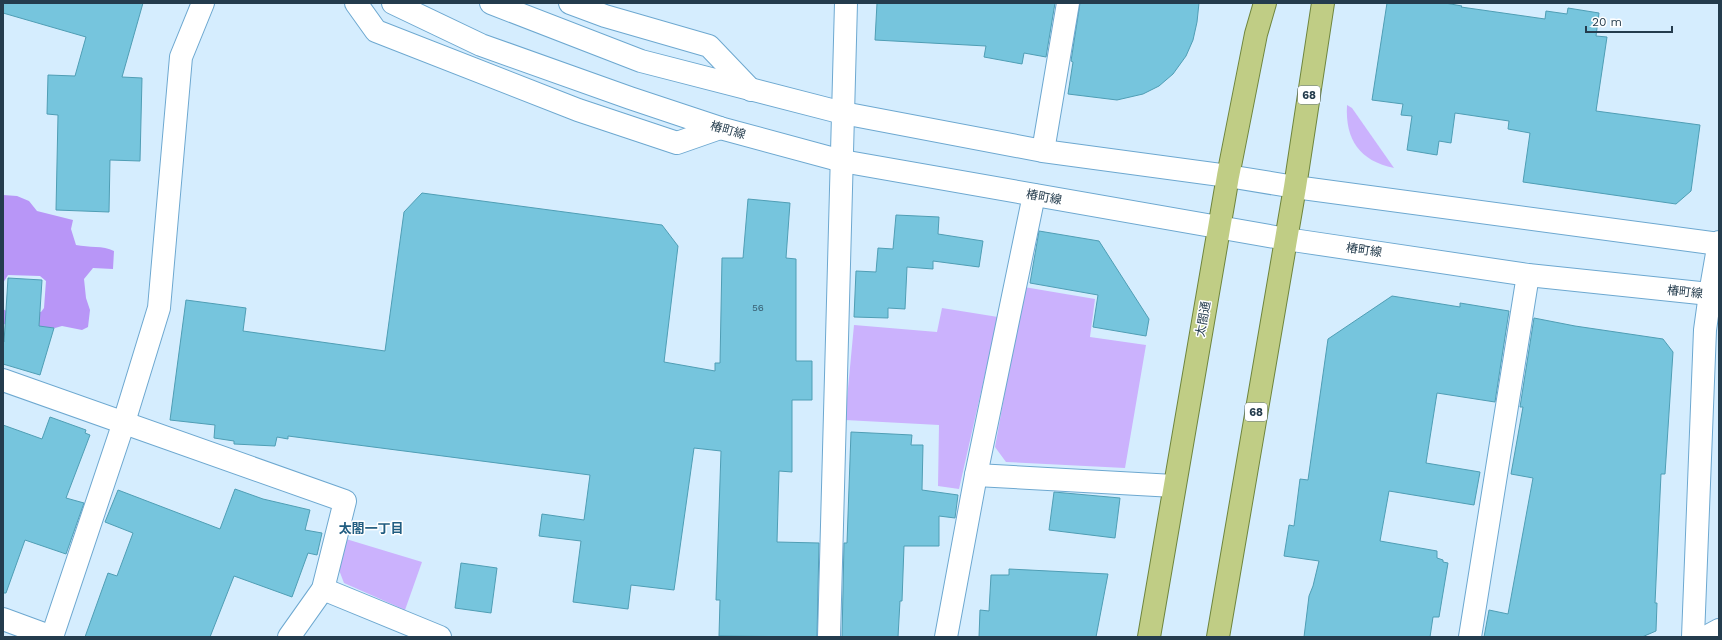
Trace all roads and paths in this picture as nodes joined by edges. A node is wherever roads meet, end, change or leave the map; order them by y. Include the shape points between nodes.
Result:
1 (203, 3) edge
2 (356, 3) edge
3 (393, 3) edge
4 (492, 3) edge
5 (570, 3) edge
6 (846, 3) edge
7 (1068, 3) edge
8 (1265, 3) edge
9 (1323, 3) edge
10 (751, 90) junction
11 (843, 113) junction
12 (720, 128) junction
13 (1043, 151) junction
14 (842, 161) junction
15 (1228, 176) junction
16 (1295, 187) junction
17 (1034, 195) junction
18 (1220, 227) junction
19 (1286, 239) junction
20 (1719, 243) edge
21 (1528, 275) junction
22 (1715, 295) edge
23 (3, 380) edge
24 (124, 422) junction
25 (976, 475) junction
26 (1174, 486) junction
27 (323, 589) junction
28 (3, 619) edge
29 (1719, 630) edge
30 (52, 637) edge
31 (289, 637) edge
32 (440, 637) edge
33 (829, 637) edge
34 (946, 637) edge
35 (1149, 637) edge
36 (1218, 637) edge
37 (1470, 637) edge
38 (1693, 637) edge
39 (1706, 637) edge

1 - 24 street via 181,57 159,308
2 - 12 street via 376,31 578,110 677,143
3 - 12 street, 椿町線 via 481,45
4 - 10 street via 641,60
5 - 10 street via 605,16 709,46
6 - 11 street
7 - 13 street
8 - 15 main road, 太閤通 via 1256,34
9 - 16 main road, 68
10 - 11 street
11 - 13 street
11 - 14 street
12 - 14 street, 椿町線
13 - 15 street
14 - 17 street, 椿町線
14 - 33 street
15 - 16 street
15 - 18 main road, 太閤通
16 - 19 main road, 68
16 - 20 street
17 - 18 street, 椿町線
17 - 25 street
18 - 19 street, 椿町線
18 - 26 main road, 太閤通
19 - 21 street, 椿町線
19 - 36 main road, 68
20 - 22 street
21 - 22 street, 椿町線
21 - 37 street
22 - 38 street via 1705,330
23 - 24 street
24 - 27 street via 345,501
24 - 30 street
25 - 26 street
25 - 34 street
26 - 35 main road, 太閤通
27 - 31 street
27 - 32 street
28 - 30 street
29 - 39 street

